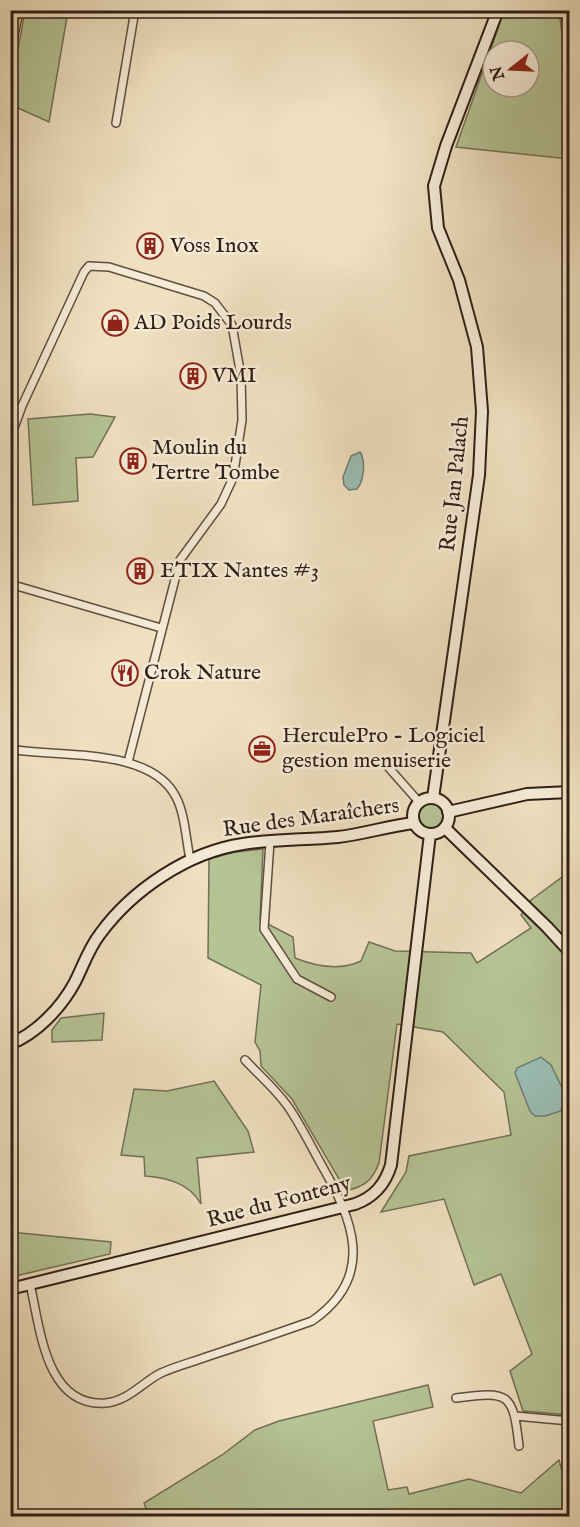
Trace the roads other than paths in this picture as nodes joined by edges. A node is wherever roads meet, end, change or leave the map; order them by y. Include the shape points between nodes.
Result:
1 (16, 10) edge
2 (135, 10) edge
3 (498, 10) edge
4 (565, 10) edge
5 (10, 39) edge
6 (570, 57) edge
7 (116, 123) dead end
8 (10, 439) edge
9 (10, 584) edge
10 (161, 628) junction
11 (10, 749) edge
12 (129, 762) junction
13 (389, 768) dead end
14 (570, 792) edge
15 (433, 798) junction
16 (419, 802) junction
17 (448, 812) junction
18 (414, 823) junction
19 (445, 828) junction
20 (430, 834) junction
21 (270, 842) junction
22 (190, 860) junction
23 (570, 952) edge
24 (331, 998) dead end
25 (10, 1044) edge
26 (245, 1060) dead end
27 (344, 1207) junction
28 (30, 1284) junction
29 (10, 1289) edge
30 (456, 1398) dead end
31 (516, 1416) junction
32 (570, 1421) edge
33 (519, 1446) dead end

1 - 5 highway
2 - 7 street
3 - 15 street, Rue Jan Palach via 434,186 438,228 459,280 475,337 482,411 479,475
4 - 6 street
8 - 10 street via 86,268 109,267 204,296 225,313 236,341 243,401 233,478 220,504 180,560
9 - 10 street
10 - 12 street
11 - 12 street
12 - 22 street via 169,786 177,798
13 - 16 street
14 - 17 street via 527,794
15 - 16 street
15 - 17 street via 443,803
16 - 18 street via 413,814
17 - 19 street
18 - 20 street via 420,831
18 - 21 street, Rue des Maraîchers via 338,837
19 - 20 street
19 - 23 street
20 - 27 street, Rue du Fonteny via 391,1165 382,1186 372,1196
21 - 22 street, Rue des Maraîchers via 242,844
21 - 24 street via 264,929 297,979
22 - 25 street, Rue des Maraîchers via 112,918 56,1009 33,1031
26 - 27 street via 292,1112
27 - 28 street, Rue du Fonteny
27 - 28 street via 354,1250 352,1271 340,1296 327,1311 312,1321 161,1373 127,1396 106,1403 82,1399 60,1383 50,1367
28 - 29 street, Rue du Fonteny
30 - 31 street via 489,1394 504,1397
31 - 32 street
31 - 33 street

